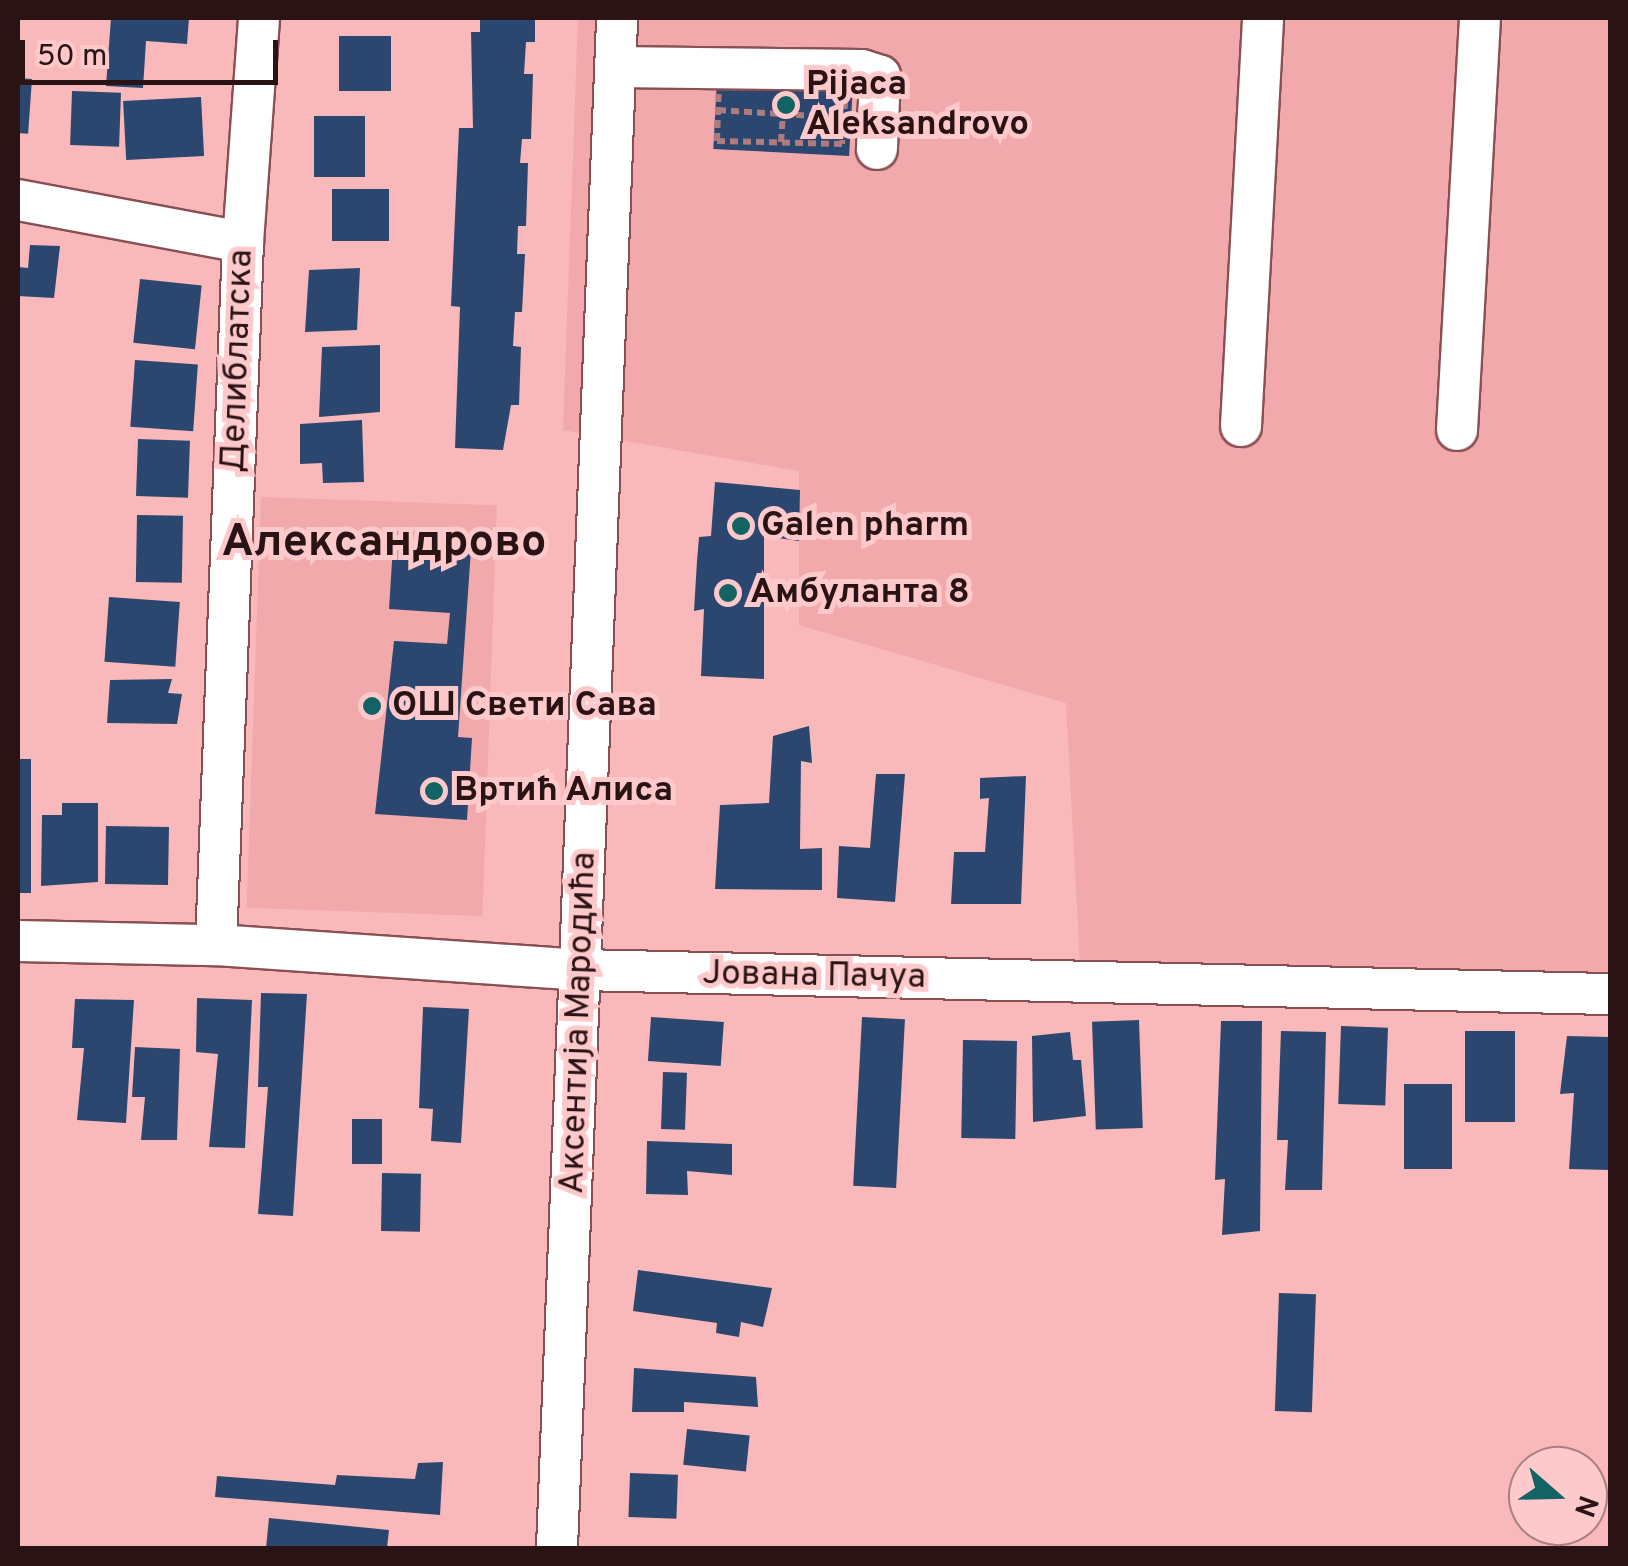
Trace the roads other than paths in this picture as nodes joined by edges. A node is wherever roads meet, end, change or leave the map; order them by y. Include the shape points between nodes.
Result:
1 (259, 18) edge
2 (618, 18) edge
3 (1263, 18) edge
4 (1480, 18) edge
5 (616, 67) junction
6 (860, 146) road end
7 (18, 200) edge
8 (243, 242) junction
9 (1241, 426) dead end
10 (1457, 430) dead end
11 (18, 941) edge
12 (216, 946) junction
13 (581, 970) junction
14 (1610, 994) edge
15 (558, 1548) edge

1 - 8 street, Делиблатска
2 - 5 street, Аксентија Мародића
3 - 9 street
4 - 10 street
5 - 6 street via 862,70 880,76
5 - 13 street, Аксентија Мародића
7 - 8 street
8 - 12 street, Делиблатска
11 - 12 street, Јована Пачуа
12 - 13 street, Јована Пачуа
13 - 14 street, Јована Пачуа
13 - 15 street, Аксентија Мародића

